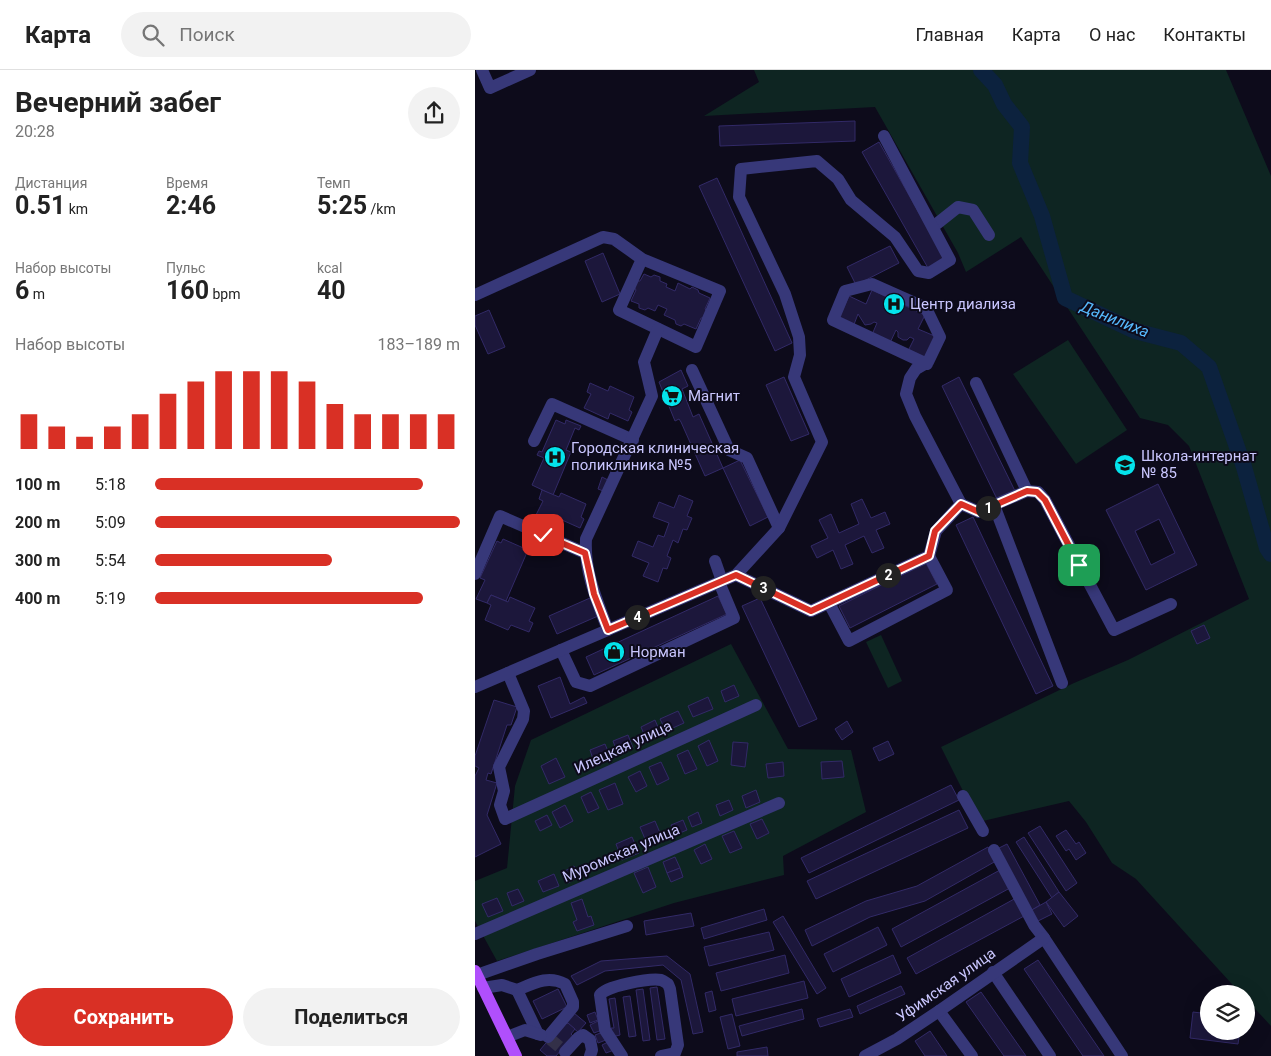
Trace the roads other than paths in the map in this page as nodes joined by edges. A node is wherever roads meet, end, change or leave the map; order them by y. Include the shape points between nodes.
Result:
1 (482, 70) edge
2 (530, 70) edge
3 (884, 136) dead end
4 (934, 226) junction
5 (989, 235) dead end
6 (642, 258) junction
7 (475, 296) edge
8 (658, 329) junction
9 (927, 364) junction
10 (692, 370) dead end
11 (976, 383) dead end
12 (633, 440) junction
13 (535, 441) dead end
14 (1027, 491) junction
15 (961, 504) junction
16 (994, 505) junction
17 (779, 528) junction
18 (585, 553) junction
19 (929, 556) junction
20 (715, 561) dead end
21 (475, 574) edge
22 (736, 575) junction
23 (721, 582) junction
24 (829, 603) junction
25 (1171, 604) dead end
26 (608, 630) junction
27 (561, 650) junction
28 (509, 673) junction
29 (1062, 683) dead end
30 (475, 687) edge
31 (755, 704) dead end
32 (963, 796) dead end
33 (779, 803) dead end
34 (983, 831) dead end
35 (994, 850) dead end
36 (627, 926) dead end
37 (475, 934) edge
38 (1045, 938) junction
39 (993, 972) junction
40 (476, 973) edge
41 (483, 988) junction
42 (517, 990) junction
43 (939, 1011) junction
44 (545, 1037) junction
45 (507, 1038) junction
46 (563, 1052) edge
47 (869, 1055) edge
48 (516, 1056) edge
49 (590, 1056) edge
50 (622, 1056) edge
51 (661, 1056) edge
52 (972, 1056) edge
53 (1050, 1056) edge
54 (1122, 1056) edge

1 - 2 street via 490,88
3 - 4 street
4 - 5 street via 958,207 973,210
4 - 17 street via 950,260 929,273 918,271 895,237 851,200 818,157 741,168 739,197 785,294 799,337 800,356 794,376 822,442
6 - 7 street via 614,239 603,237
6 - 8 street via 619,310
6 - 8 street via 720,291 696,347
8 - 12 street via 644,362 652,396
9 - 9 street via 833,320 845,291 871,284 926,308 940,337
9 - 15 street via 916,369 906,394
10 - 17 street via 729,450 747,458
11 - 14 street
12 - 13 street via 552,404
12 - 18 street via 586,539
14 - 16 street
14 - 25 street via 1037,492 1045,500 1114,630
15 - 16 street via 979,512
15 - 19 street via 935,531
16 - 29 street
17 - 22 street
18 - 21 street via 500,516
18 - 26 street via 594,594
19 - 24 street
19 - 24 street via 947,590 849,641
20 - 23 street
22 - 23 street
22 - 24 street via 811,611
23 - 26 street
23 - 27 street via 734,618 590,686 576,682
26 - 27 street
27 - 28 street
28 - 30 street
28 - 31 street, Илецкая улица via 524,711 499,767 504,791 500,805 505,819
32 - 34 street
33 - 37 street, Муромская улица
35 - 38 street
36 - 40 street
38 - 39 street, Уфимская улица
38 - 54 street
39 - 43 street, Уфимская улица
39 - 53 street
40 - 41 main road
41 - 42 street via 502,985
41 - 45 main road
42 - 44 street
42 - 44 street via 542,980 565,984 573,1008
43 - 47 street, Уфимская улица
43 - 52 street
44 - 45 street via 525,1030
45 - 48 main road
46 - 49 street via 583,1035 590,1040
50 - 51 street via 605,1030 600,994 619,986 658,980 668,984 670,989 678,1045 675,1053

